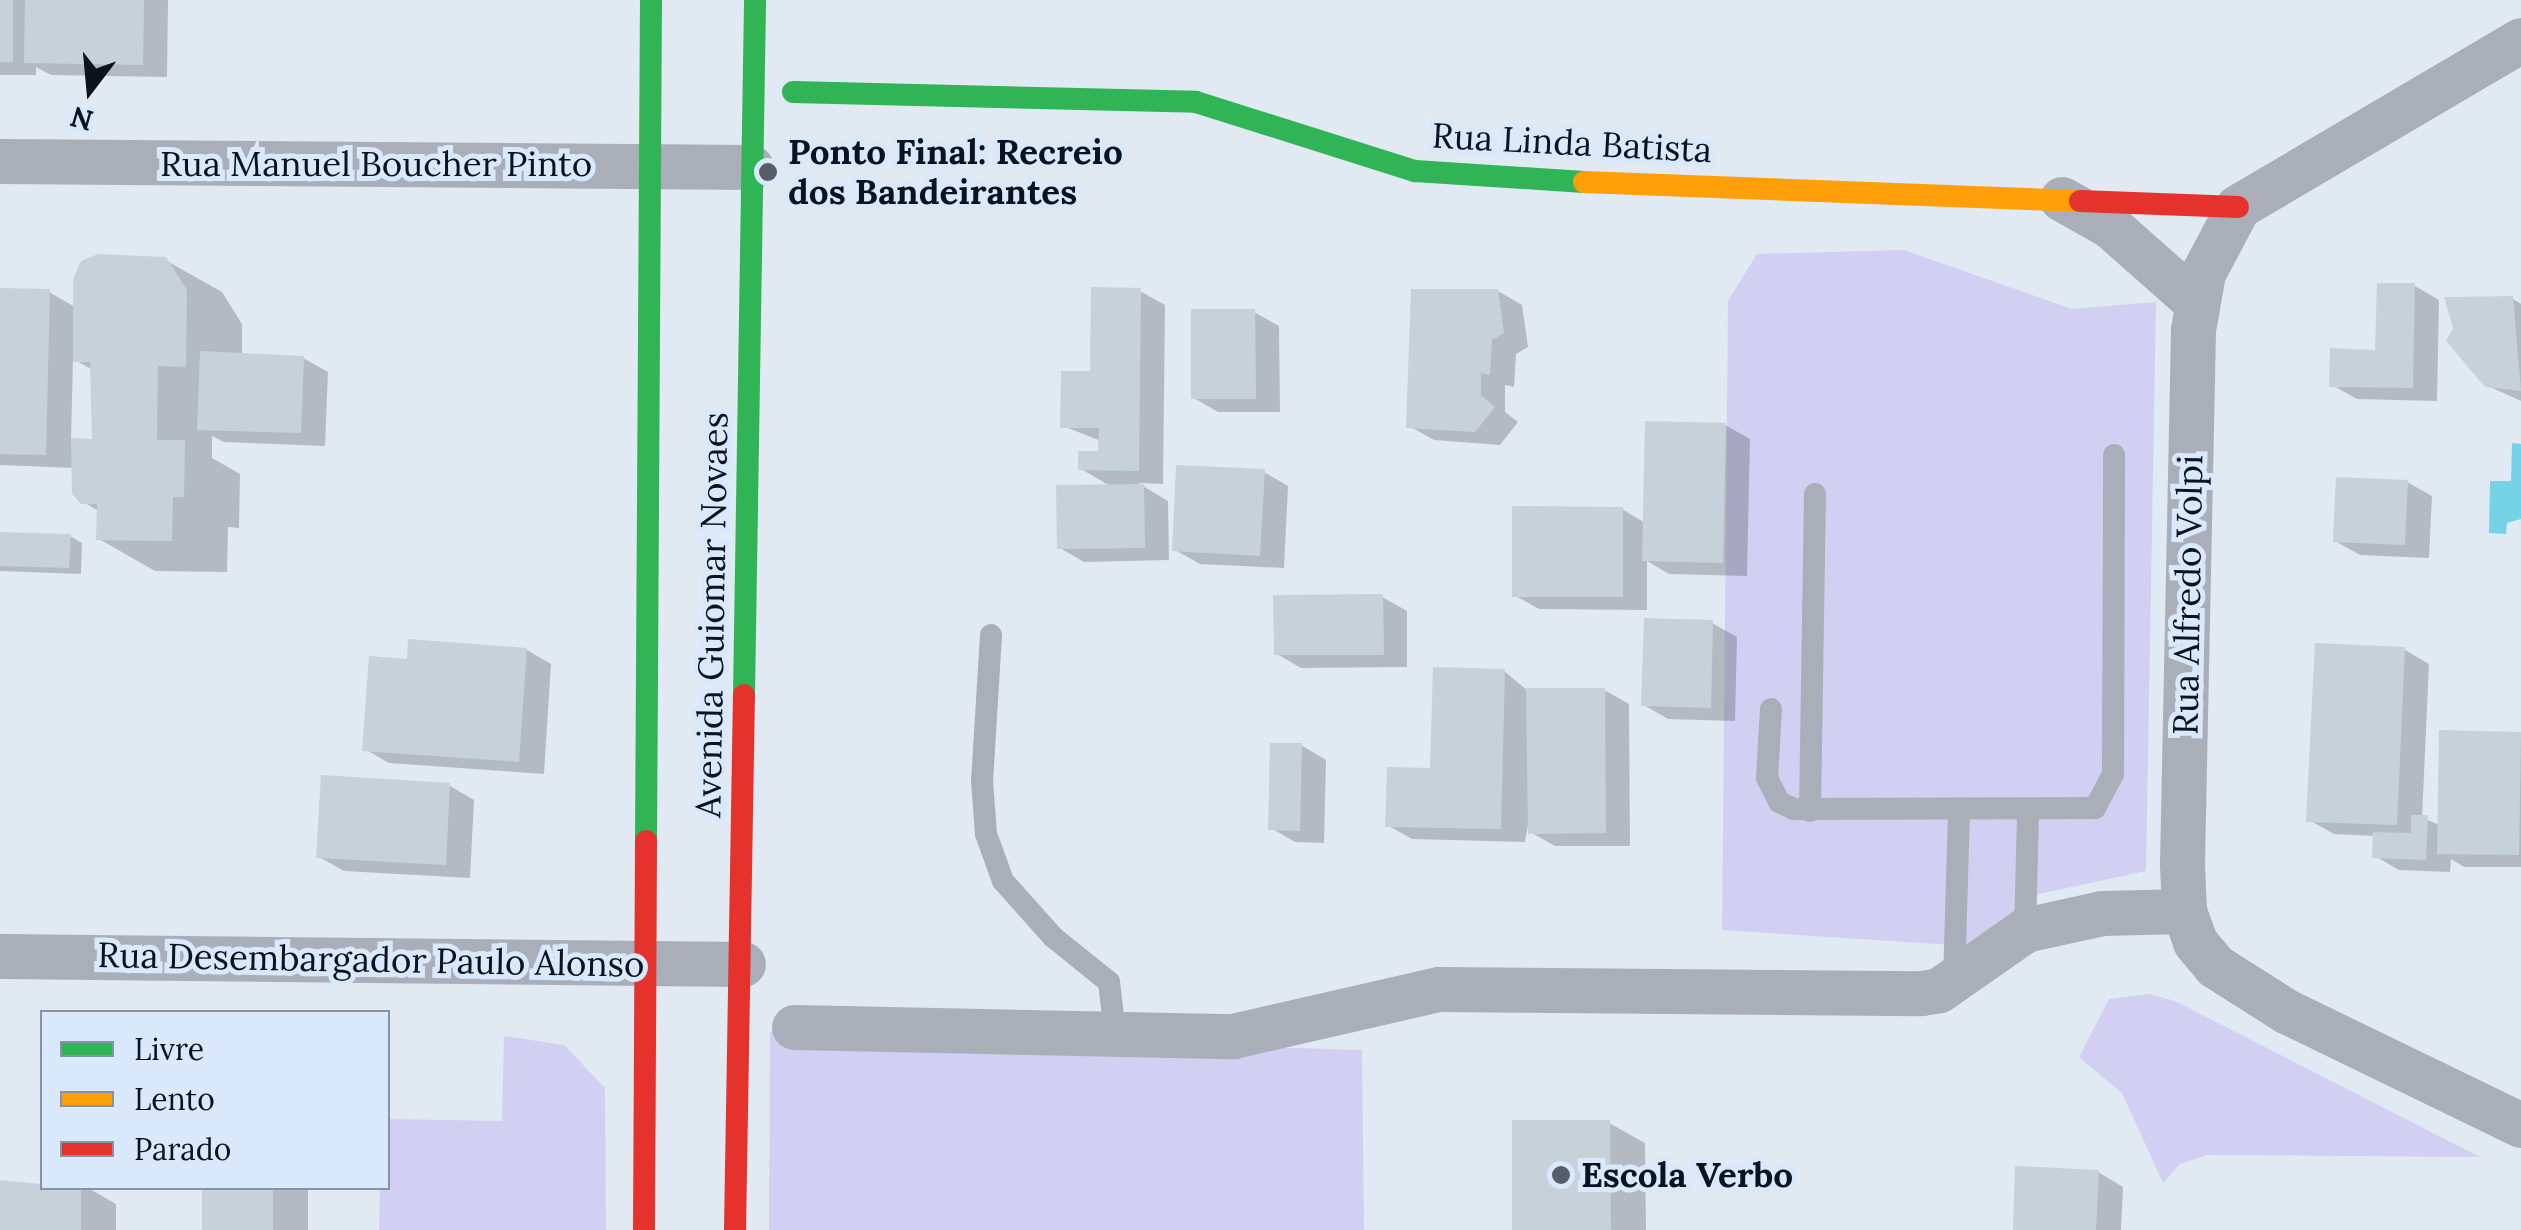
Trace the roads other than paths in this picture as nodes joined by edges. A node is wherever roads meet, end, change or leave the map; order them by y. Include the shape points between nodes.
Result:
1 (651, 0) edge
2 (755, 0) edge
3 (2521, 40) edge
4 (793, 92) dead end
5 (0, 161) edge
6 (646, 166) junction
7 (752, 166) junction
8 (2056, 196) junction
9 (2238, 206) junction
10 (2196, 302) junction
11 (2114, 456) dead end
12 (1814, 494) dead end
13 (991, 635) dead end
14 (1771, 709) dead end
15 (1810, 811) junction
16 (1959, 812) junction
17 (2028, 812) junction
18 (2184, 911) junction
19 (2025, 930) junction
20 (0, 956) edge
21 (645, 962) junction
22 (743, 964) junction
23 (1954, 981) junction
24 (794, 1027) dead end
25 (1115, 1034) junction
26 (2521, 1126) edge
27 (644, 1230) edge
28 (735, 1230) edge

1 - 6 street, Avenida Guiomar Novaes
2 - 7 street, Avenida Guiomar Novaes
3 - 9 street
4 - 8 street, Rua Linda Batista via 1196,102 1416,171 1462,177
5 - 6 street, Rua Manuel Boucher Pinto
6 - 7 street, Rua Manuel Boucher Pinto
6 - 21 street, Avenida Guiomar Novaes
7 - 22 street, Avenida Guiomar Novaes
8 - 9 street, Rua Linda Batista
8 - 10 street via 2110,226
9 - 10 street, Rua Alfredo Volpi
10 - 18 street, Rua Alfredo Volpi
11 - 17 lane via 2111,788 2095,808 2082,812
12 - 15 lane
13 - 25 lane via 982,781 986,834 1003,880 1053,937 1108,982
14 - 15 lane via 1771,792 1779,802
15 - 16 lane
16 - 17 lane
16 - 23 lane
17 - 19 lane
18 - 19 street via 2102,913
18 - 26 street, Rua Alfredo Volpi via 2195,942 2215,966 2255,994
19 - 23 street
20 - 21 street, Rua Desembargador Paulo Alonso
21 - 22 street, Rua Desembargador Paulo Alonso
21 - 27 street, Avenida Guiomar Novaes
22 - 28 street, Avenida Guiomar Novaes
23 - 25 street via 1920,993 1438,988 1264,1032
24 - 25 street

